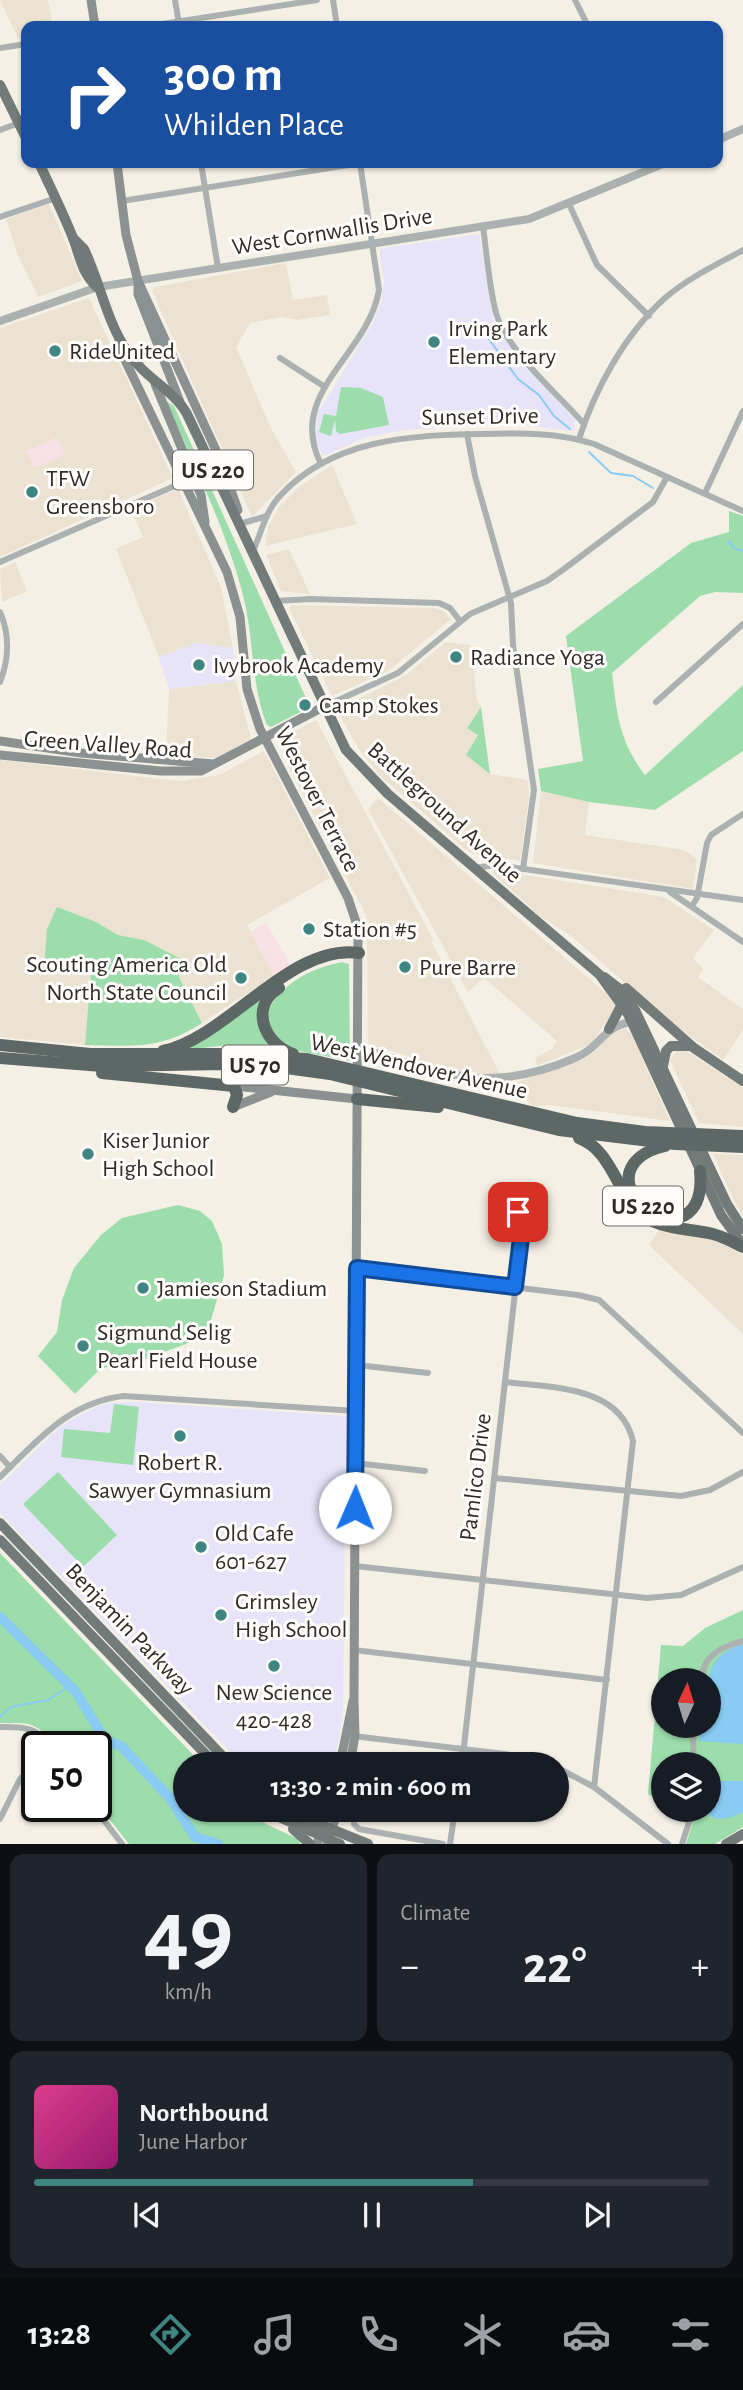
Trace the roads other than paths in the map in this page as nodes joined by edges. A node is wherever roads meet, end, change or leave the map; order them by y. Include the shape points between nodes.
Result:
1 (91, 0) edge
2 (175, 0) edge
3 (317, 0) edge
4 (333, 0) edge
5 (575, 0) edge
6 (94, 21) edge
7 (178, 21) edge
8 (196, 21) edge
9 (336, 21) edge
10 (586, 21) edge
11 (21, 45) edge
12 (0, 48) edge
13 (0, 85) edge
14 (19, 123) junction
15 (21, 127) edge
16 (743, 129) edge
17 (0, 130) edge
18 (723, 138) edge
19 (41, 168) edge
20 (118, 168) edge
21 (202, 168) edge
22 (328, 168) edge
23 (362, 168) edge
24 (651, 168) edge
25 (205, 187) junction
26 (56, 198) junction
27 (122, 201) junction
28 (569, 204) junction
29 (0, 217) edge
30 (483, 227) junction
31 (373, 244) junction
32 (743, 250) edge
33 (218, 268) junction
34 (138, 281) junction
35 (97, 287) junction
36 (649, 316) junction
37 (0, 321) edge
38 (118, 336) junction
39 (280, 358) dead end
40 (155, 384) junction
41 (325, 387) junction
42 (180, 401) junction
43 (743, 411) edge
44 (149, 412) junction
45 (584, 424) junction
46 (467, 434) junction
47 (579, 439) junction
48 (181, 445) junction
49 (321, 464) junction
50 (667, 477) junction
51 (194, 478) junction
52 (182, 483) junction
53 (705, 493) junction
54 (238, 510) junction
55 (743, 511) edge
56 (267, 516) junction
57 (205, 522) junction
58 (243, 523) junction
59 (246, 537) junction
60 (253, 551) junction
61 (0, 562) edge
62 (510, 596) junction
63 (275, 601) junction
64 (0, 612) edge
65 (460, 621) junction
66 (743, 624) edge
67 (0, 682) edge
68 (656, 702) dead end
69 (323, 707) junction
70 (265, 738) junction
71 (0, 741) edge
72 (0, 755) edge
73 (213, 764) junction
74 (743, 814) edge
75 (475, 868) junction
76 (523, 869) junction
77 (665, 890) junction
78 (698, 894) junction
79 (743, 900) edge
80 (692, 906) junction
81 (743, 942) edge
82 (359, 953) junction
83 (600, 975) junction
84 (613, 982) junction
85 (622, 1004) junction
86 (660, 1020) junction
87 (636, 1021) junction
88 (609, 1029) junction
89 (0, 1045) edge
90 (357, 1047) junction
91 (694, 1048) junction
92 (138, 1055) junction
93 (0, 1058) edge
94 (307, 1059) junction
95 (36, 1062) junction
96 (663, 1066) junction
97 (743, 1082) edge
98 (233, 1086) junction
99 (279, 1091) junction
100 (358, 1094) junction
101 (233, 1107) joint
102 (470, 1110) junction
103 (557, 1125) junction
104 (743, 1136) edge
105 (671, 1139) junction
106 (713, 1140) junction
107 (743, 1147) edge
108 (700, 1171) junction
109 (514, 1195) dead end
110 (743, 1229) edge
111 (743, 1246) edge
112 (357, 1268) junction
113 (515, 1287) junction
114 (357, 1365) junction
115 (428, 1373) dead end
116 (506, 1382) junction
117 (356, 1411) junction
118 (743, 1433) edge
119 (0, 1456) edge
120 (355, 1463) junction
121 (10, 1467) junction
122 (425, 1471) dead end
123 (743, 1472) edge
124 (0, 1477) edge
125 (494, 1478) junction
126 (629, 1493) junction
127 (0, 1524) edge
128 (0, 1540) edge
129 (355, 1566) junction
130 (743, 1567) edge
131 (483, 1580) junction
132 (616, 1595) junction
133 (743, 1641) edge
134 (354, 1650) junction
135 (474, 1664) junction
136 (704, 1668) edge
137 (607, 1680) junction
138 (0, 1727) edge
139 (37, 1731) edge
140 (351, 1735) junction
141 (464, 1748) junction
142 (203, 1752) edge
143 (218, 1752) edge
144 (345, 1752) edge
145 (352, 1752) edge
146 (464, 1752) edge
147 (485, 1752) edge
148 (569, 1774) edge
149 (21, 1778) edge
150 (594, 1787) junction
151 (0, 1819) edge
152 (105, 1822) edge
153 (282, 1822) edge
154 (288, 1822) edge
155 (303, 1822) edge
156 (354, 1822) edge
157 (453, 1822) edge
158 (689, 1822) edge
159 (743, 1833) edge
160 (325, 1836) edge
161 (122, 1844) edge
162 (310, 1844) edge
163 (340, 1844) edge
164 (368, 1844) edge
165 (443, 1844) edge
166 (450, 1844) edge
167 (667, 1844) edge
168 (682, 1844) edge
169 (726, 1844) edge

1 - 6 main road
2 - 7 street
3 - 8 street
4 - 9 street
5 - 10 street
11 - 12 street
13 - 14 main road
14 - 15 main road
14 - 17 street
16 - 18 street
19 - 26 main road, Battleground Avenue / US 220
20 - 27 main road
21 - 25 street
22 - 25 street
23 - 31 street
24 - 28 street, West Cornwallis Drive
25 - 27 street
25 - 33 street
26 - 29 street
26 - 35 main road, Battleground Avenue / US 220 via 74,238 75,253
27 - 34 main road
28 - 30 street, West Cornwallis Drive via 529,219
28 - 36 street via 597,265
30 - 31 street, West Cornwallis Drive
30 - 45 street via 493,298 503,329
31 - 33 street, West Cornwallis Drive
31 - 41 street via 379,290 376,304
32 - 36 street via 692,279
33 - 34 street, West Cornwallis Drive
34 - 35 street, West Cornwallis Drive
34 - 42 main road via 138,294
34 - 54 main road via 195,401
35 - 37 street, West Cornwallis Drive
35 - 38 main road, Battleground Avenue / US 220
36 - 45 street via 616,360
38 - 40 main road, Battleground Avenue / US 220
38 - 44 main road, Westover Terrace
39 - 41 street
40 - 42 main road, Battleground Avenue / US 220
40 - 48 main road, Westover Terrace
41 - 49 street via 310,424
42 - 54 main road, Battleground Avenue via 197,420
42 - 59 main road, Battleground Avenue / US 220
43 - 53 street
44 - 48 main road via 163,414
44 - 52 main road, Westover Terrace
45 - 47 street
46 - 47 street, Sunset Drive via 528,433
46 - 49 street, Sunset Drive via 399,437
46 - 62 street
47 - 50 street, Sunset Drive
48 - 51 main road, Westover Terrace
49 - 56 street, Sunset Drive via 281,495
50 - 53 street, Sunset Drive
50 - 62 street via 653,502 639,514 547,580
51 - 52 street
51 - 57 main road, Westover Terrace
52 - 57 main road, Westover Terrace
52 - 61 street
53 - 55 street, Sunset Drive
54 - 58 main road, Battleground Avenue / US 220
56 - 58 street
56 - 60 street, Sunset Drive
57 - 70 main road, Westover Terrace via 240,617 248,693
58 - 59 main road, Battleground Avenue / US 220
59 - 60 main road, Battleground Avenue / US 220
60 - 63 main road, Battleground Avenue / US 220
62 - 65 street
62 - 76 street via 534,790
63 - 65 street via 435,603 450,608
63 - 69 main road, Battleground Avenue / US 220
64 - 67 street via 7,646
65 - 69 street via 398,673
66 - 68 street
69 - 70 main road, Green Valley Road
69 - 75 main road, Battleground Avenue / US 220 via 359,765
70 - 73 main road, Green Valley Road
70 - 82 main road, Westover Terrace via 355,915
71 - 73 main road, Green Valley Road
72 - 73 main road, Green Valley Road via 190,772
74 - 78 street via 711,835
75 - 76 street via 486,864
75 - 83 main road, Battleground Avenue / US 220
76 - 77 street
77 - 78 street
77 - 80 street
78 - 79 street
78 - 80 street
80 - 81 street
82 - 90 main road, Westover Terrace
82 - 92 highway via 317,957 190,1040
82 - 94 highway via 317,964 267,1001 263,1017 269,1038 286,1052
83 - 84 main road, Battleground Avenue / US 220
83 - 85 main road, Battleground Avenue / US 220
84 - 86 main road, US 220 via 626,988
84 - 87 main road, Battleground Avenue via 628,998
85 - 87 main road, Battleground Avenue / US 220
85 - 88 main road
86 - 87 main road
86 - 91 main road, US 220
87 - 88 street
87 - 96 main road, Battleground Avenue
87 - 108 main road, Battleground Avenue / US 220
88 - 90 street via 599,1043 578,1057 504,1079 451,1074
89 - 92 highway, West Wendover Avenue / US 70
90 - 100 main road, Westover Terrace
91 - 96 main road via 671,1045
91 - 97 main road, US 220
92 - 94 highway, West Wendover Avenue / US 70
93 - 95 highway, West Wendover Avenue / US 70
94 - 103 highway, West Wendover Avenue / US 70 via 497,1105
95 - 98 highway via 64,1069
95 - 102 highway, West Wendover Avenue / US 70 via 279,1066 330,1074
96 - 110 main road, Battleground Avenue
98 - 99 main road
98 - 101 highway via 237,1095
99 - 100 main road
99 - 101 main road
100 - 102 highway
100 - 112 main road, Westover Terrace
102 - 103 highway, West Wendover Avenue / US 70
103 - 105 highway, West Wendover Avenue / US 70
103 - 111 highway via 596,1147 624,1194 650,1220 717,1235
104 - 106 highway, West Wendover Avenue / US 70
105 - 106 highway, West Wendover Avenue / US 70
105 - 108 highway, US 220 via 634,1161 629,1179 636,1199 659,1216 688,1213 701,1193
106 - 107 highway, West Wendover Avenue / US 70
108 - 111 main road, Battleground Avenue
109 - 113 street, Pamlico Drive via 522,1230
112 - 113 street
112 - 114 main road, Westover Terrace
113 - 116 street, Pamlico Drive
113 - 118 street via 578,1295 608,1307
114 - 115 street
114 - 117 main road, Westover Terrace
116 - 125 street, Pamlico Drive
116 - 126 street via 580,1391 614,1409 629,1427 633,1441
117 - 120 main road, Westover Terrace
117 - 121 street via 106,1398 59,1421
119 - 121 street
120 - 122 street
120 - 129 main road, Westover Terrace
121 - 124 street
123 - 126 street via 696,1494
125 - 126 street
125 - 131 street, Pamlico Drive
126 - 132 street
127 - 143 main road, Benjamin Parkway
128 - 142 main road, Benjamin Parkway
129 - 131 street
129 - 134 main road, Westover Terrace
130 - 132 street via 681,1595
131 - 132 street
131 - 135 street, Pamlico Drive
132 - 137 street
133 - 136 street via 714,1652
134 - 135 street
134 - 140 main road, Westover Terrace
135 - 137 street
135 - 141 street, Pamlico Drive
137 - 150 street
138 - 139 street
140 - 141 street
140 - 144 main road
140 - 145 main road
141 - 146 street, Pamlico Drive
141 - 147 street
148 - 150 street
149 - 151 street
150 - 167 street
152 - 161 street
153 - 162 main road
154 - 160 main road
155 - 160 main road
156 - 165 street via 359,1829
157 - 166 street
158 - 168 street
159 - 169 main road
160 - 163 main road
160 - 164 main road

